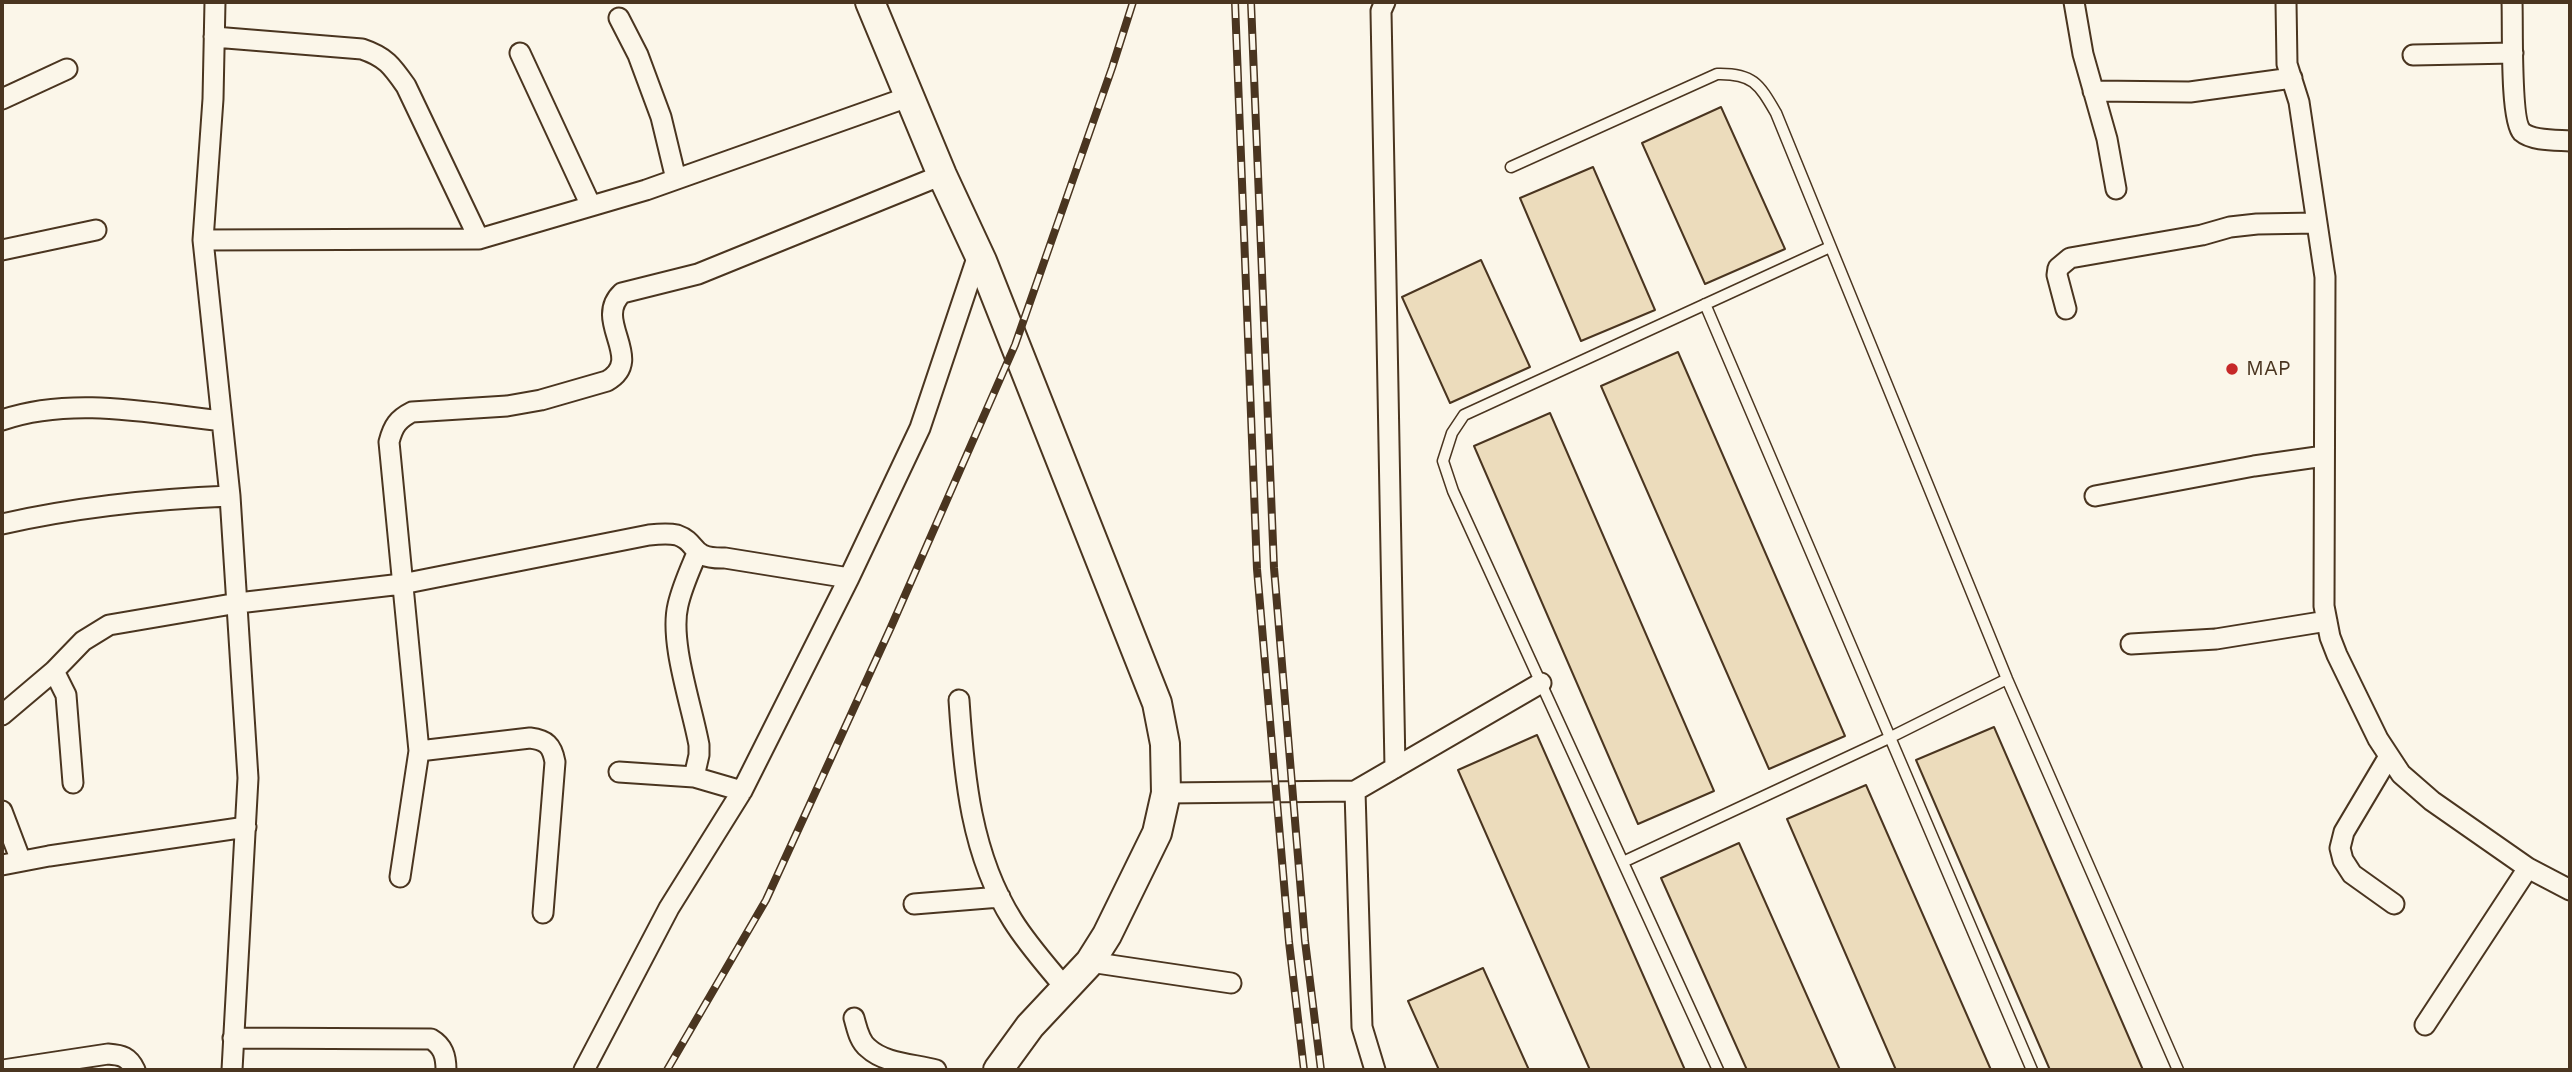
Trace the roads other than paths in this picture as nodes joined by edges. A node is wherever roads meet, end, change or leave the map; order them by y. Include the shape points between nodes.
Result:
1 (215, 2) edge
2 (870, 2) edge
3 (1385, 2) edge
4 (2074, 2) edge
5 (2286, 2) edge
6 (2512, 2) edge
7 (619, 18) dead end
8 (214, 37) junction
9 (520, 53) dead end
10 (2514, 53) junction
11 (2413, 55) dead end
12 (67, 69) dead end
13 (2292, 78) junction
14 (2093, 91) junction
15 (911, 96) junction
16 (2, 99) edge
17 (2570, 141) edge
18 (1511, 167) dead end
19 (942, 175) junction
20 (676, 179) junction
21 (2116, 189) dead end
22 (591, 206) junction
23 (2316, 223) junction
24 (96, 230) dead end
25 (479, 239) junction
26 (203, 240) junction
27 (1830, 247) junction
28 (2, 250) edge
29 (979, 252) junction
30 (1705, 304) junction
31 (2066, 309) dead end
32 (2, 420) edge
33 (222, 421) junction
34 (2324, 456) junction
35 (230, 496) junction
36 (2095, 496) dead end
37 (2, 524) edge
38 (697, 553) junction
39 (849, 578) junction
40 (402, 584) junction
41 (238, 603) junction
42 (2327, 621) junction
43 (2131, 644) dead end
44 (54, 671) junction
45 (2007, 678) junction
46 (1541, 683) junction
47 (959, 700) dead end
48 (2, 715) edge
49 (1891, 737) junction
50 (419, 751) junction
51 (2388, 758) junction
52 (1395, 768) junction
53 (619, 772) dead end
54 (694, 777) junction
55 (73, 783) dead end
56 (743, 791) junction
57 (1355, 791) junction
58 (1166, 793) junction
59 (2, 811) edge
60 (246, 827) junction
61 (1623, 862) junction
62 (11, 863) edge
63 (2528, 867) junction
64 (400, 877) dead end
65 (2570, 890) edge
66 (1000, 897) junction
67 (914, 904) dead end
68 (2394, 904) dead end
69 (542, 914) dead end
70 (1090, 962) junction
71 (1231, 983) dead end
72 (1066, 989) junction
73 (854, 1018) dead end
74 (2426, 1025) dead end
75 (233, 1038) junction
76 (3, 1070) edge
77 (135, 1070) edge
78 (232, 1070) edge
79 (446, 1070) edge
80 (584, 1070) edge
81 (936, 1070) edge
82 (998, 1070) edge
83 (1375, 1070) edge
84 (1718, 1070) edge
85 (2032, 1070) edge
86 (2178, 1070) edge

1 - 8 street
2 - 15 street
3 - 52 street via 1381,24
4 - 14 street
5 - 13 street via 2286,50
6 - 10 street
7 - 20 street via 661,117
8 - 25 street via 362,49 380,55 406,86
8 - 26 street
9 - 22 street
10 - 11 street
10 - 17 street via 2518,126 2524,134
12 - 16 street
13 - 14 street via 2190,92
13 - 23 street
14 - 21 street
15 - 19 street
15 - 20 street
18 - 27 lane via 1717,74 1738,73 1761,87 1776,113
19 - 29 street
19 - 40 street via 698,274 622,293 611,308 622,366 607,381 507,406 412,412 401,417 389,442
20 - 22 street
22 - 25 street
23 - 31 street via 2230,227 2070,258 2057,275
23 - 34 street via 2325,277
24 - 28 street
25 - 26 street
26 - 33 street
27 - 30 lane
27 - 45 lane
29 - 39 street via 920,428
29 - 58 street via 1157,703 1165,744
30 - 46 lane via 1464,415 1452,433 1443,461 1446,471
30 - 49 lane
32 - 33 street via 78,408
33 - 35 street
34 - 36 street
34 - 42 street
35 - 37 street via 158,498
35 - 41 street
38 - 39 street
38 - 40 street via 675,535 649,535
38 - 54 street via 676,621 699,745
39 - 56 street
40 - 41 street
40 - 50 street
41 - 44 street via 109,625 83,641
41 - 60 street
42 - 43 street via 2216,639
42 - 51 street via 2337,655
44 - 48 street
44 - 55 street via 66,695
45 - 49 lane
45 - 86 lane
46 - 52 street
46 - 61 lane
47 - 66 street via 972,821
49 - 61 lane
49 - 85 lane
50 - 64 street
50 - 69 street via 530,738 543,740 552,749 555,762
51 - 63 street via 2414,787
51 - 68 street via 2344,832 2340,848 2352,874
52 - 57 street
53 - 54 street
54 - 56 street
56 - 80 street via 669,908
57 - 58 street
57 - 83 street via 1362,1027
58 - 70 street via 1157,833
59 - 62 street
60 - 62 street
60 - 75 street
61 - 84 lane
63 - 65 street
63 - 74 street
66 - 67 street
66 - 72 street via 1013,922
70 - 71 street
70 - 72 street
72 - 82 street via 1030,1026
73 - 81 street via 867,1048 887,1059
75 - 78 street
75 - 79 street via 431,1039 444,1052
76 - 77 street via 108,1054 128,1058

